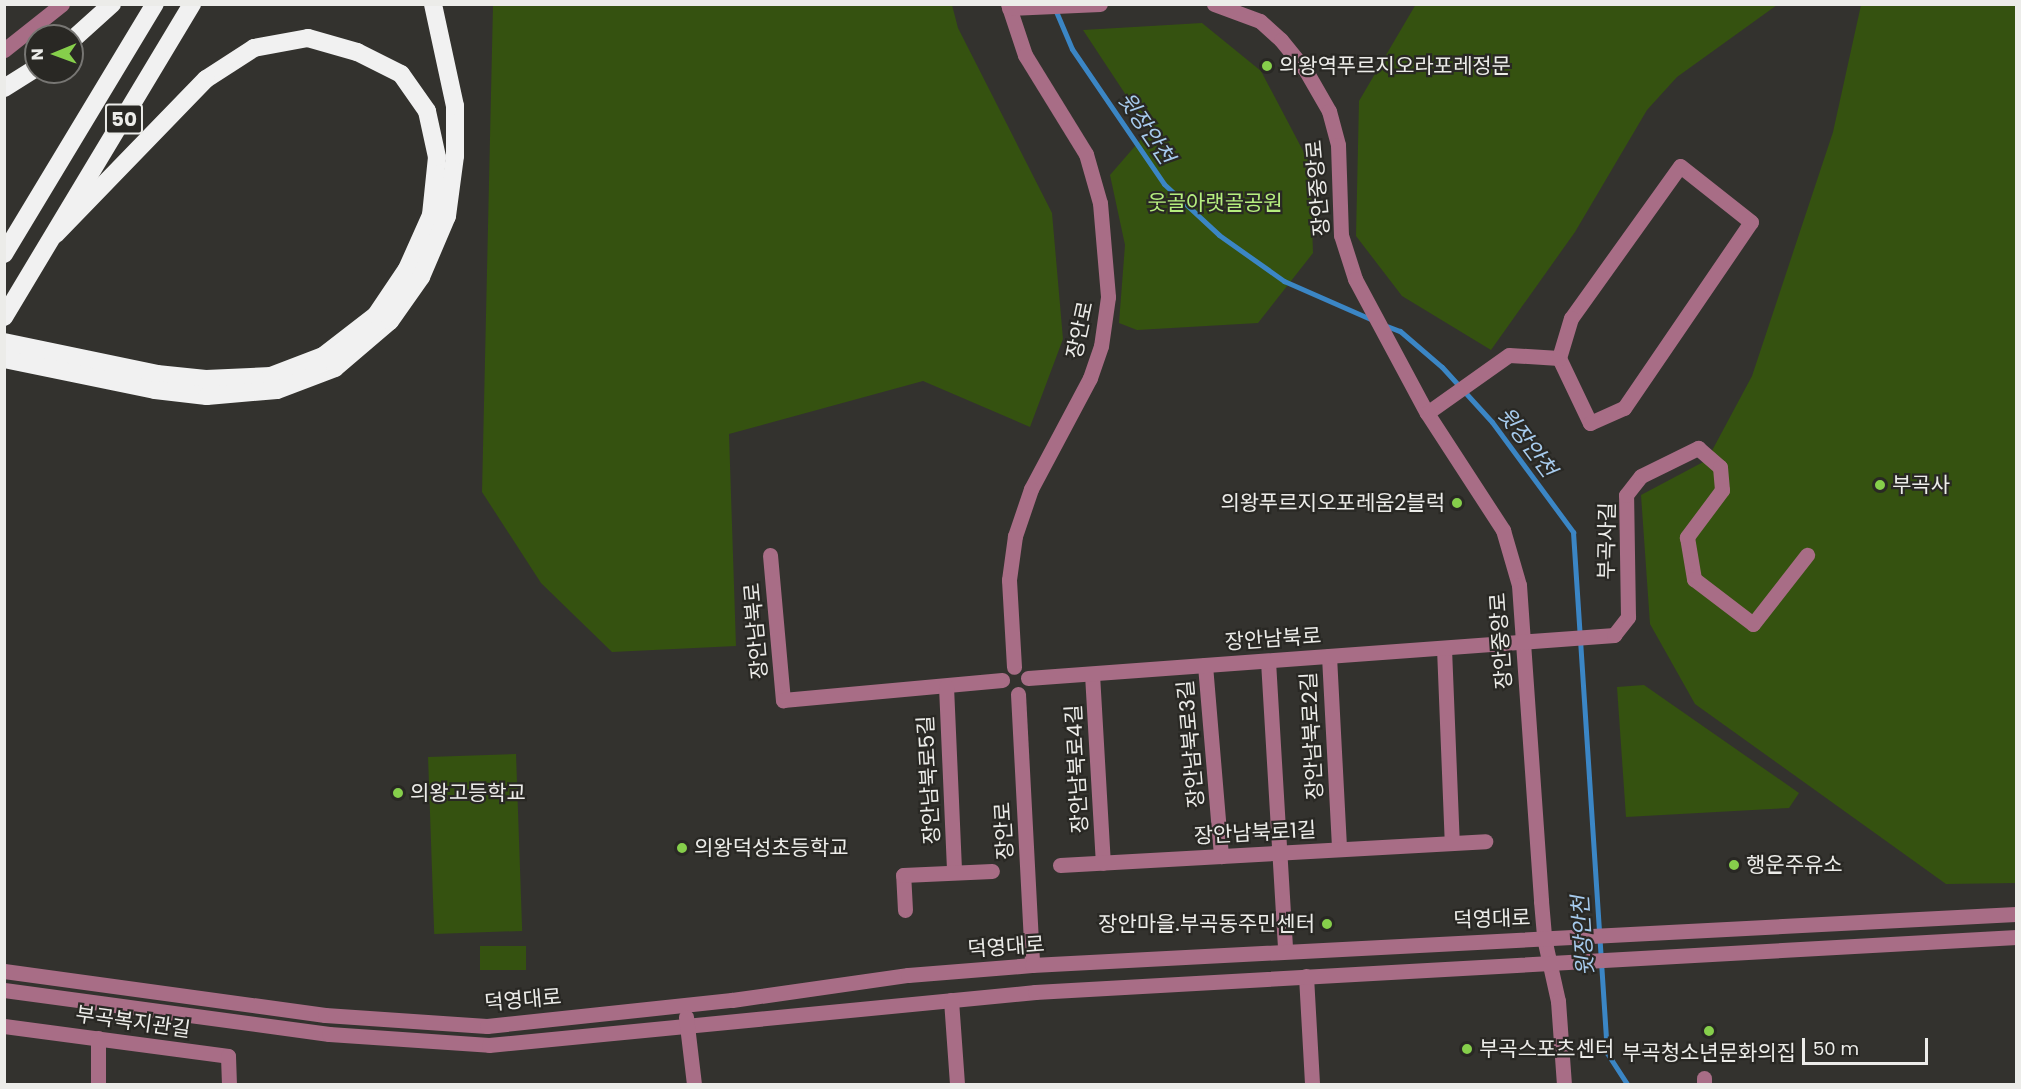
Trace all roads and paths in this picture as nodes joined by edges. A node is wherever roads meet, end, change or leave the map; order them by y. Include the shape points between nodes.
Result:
1 (62, 4) edge
2 (112, 4) edge
3 (155, 4) edge
4 (192, 4) edge
5 (433, 4) edge
6 (1100, 4) edge
7 (1214, 4) edge
8 (1008, 6) edge
9 (1068, 6) edge
10 (84, 29) edge
11 (4, 51) edge
12 (24, 76) edge
13 (4, 88) edge
14 (56, 234) junction
15 (4, 254) edge
16 (4, 317) edge
17 (4, 342) edge
18 (1559, 358) junction
19 (4, 359) edge
20 (1427, 413) junction
21 (770, 555) dead end
22 (1807, 555) dead end
23 (1522, 642) junction
24 (1444, 648) junction
25 (1329, 656) junction
26 (1268, 661) junction
27 (1205, 665) junction
28 (1014, 667) junction
29 (1092, 674) junction
30 (1028, 678) junction
31 (1002, 680) junction
32 (946, 687) junction
33 (1018, 694) junction
34 (1485, 841) dead end
35 (1452, 843) junction
36 (1339, 849) junction
37 (1281, 852) junction
38 (1221, 856) junction
39 (1103, 863) junction
40 (1060, 866) dead end
41 (992, 871) dead end
42 (954, 872) junction
43 (905, 910) dead end
44 (2016, 915) edge
45 (2016, 937) edge
46 (1544, 938) junction
47 (1285, 951) junction
48 (1032, 965) junction
49 (1550, 965) junction
50 (4, 971) edge
51 (1306, 976) junction
52 (4, 990) edge
53 (951, 1000) junction
54 (684, 1006) junction
55 (4, 1026) edge
56 (687, 1028) junction
57 (98, 1038) junction
58 (98, 1084) edge
59 (229, 1084) edge
60 (694, 1084) edge
61 (957, 1084) edge
62 (1312, 1084) edge
63 (1564, 1084) edge

1 - 11 street
2 - 10 highway
3 - 15 highway, 50
4 - 14 highway, 50
5 - 19 highway via 455,106 455,156 447,216 421,277 390,321 336,368 277,390 207,396 155,390
6 - 9 street
7 - 20 street, 장안중앙로 via 1260,21 1281,40 1306,71 1329,111 1338,145 1341,235 1355,279
8 - 9 street
8 - 28 street, 장안로 via 1025,55 1086,154 1100,203 1108,297 1101,346 1090,378 1031,489 1015,536 1009,580
12 - 13 highway
14 - 16 highway, 50
14 - 17 highway via 199,86 254,48 308,38 357,51 401,74 428,111 437,157 431,215 407,269 375,315 324,356 271,376 206,379 157,374
18 - 18 street via 1590,423 1624,408 1750,222 1680,166 1571,318
18 - 20 street via 1509,356
20 - 23 street, 장안중앙로 via 1503,530 1519,585
21 - 32 street, 장안남북로 via 783,700
22 - 23 street, 부곡사길 via 1753,624 1694,579 1687,537 1722,490 1720,467 1698,448 1641,476 1626,495 1628,617 1614,635
23 - 24 street, 장안남북로
23 - 46 street, 장안중앙로
24 - 25 street, 장안남북로
24 - 35 street
25 - 26 street, 장안남북로
25 - 36 street, 장안남북로2길
26 - 27 street, 장안남북로
26 - 37 street
27 - 29 street, 장안남북로
27 - 38 street, 장안남북로3길
28 - 30 street
28 - 31 street via 1008,669
29 - 30 street, 장안남북로
29 - 39 street, 장안남북로4길
30 - 33 street via 1024,691
31 - 32 street, 장안남북로
31 - 33 street via 1004,688
32 - 42 street, 장안남북로5길
33 - 48 street, 장안로
34 - 35 street, 장안남북로1길
35 - 36 street, 장안남북로1길
36 - 37 street, 장안남북로1길
37 - 38 street, 장안남북로1길
37 - 47 street
38 - 39 street, 장안남북로1길
39 - 40 street, 장안남북로1길
41 - 42 street, 장안남북로5길
42 - 43 street, 장안남북로5길 via 903,875
44 - 46 street, 덕영대로
45 - 49 street, 덕영대로
46 - 47 street, 덕영대로
46 - 49 street, 장안중앙로
47 - 48 street, 덕영대로
48 - 54 street, 덕영대로 via 908,975
49 - 51 street, 덕영대로
49 - 63 street, 장안중앙로 via 1558,1001
50 - 54 street, 덕영대로 via 325,1015 488,1026
51 - 53 street, 덕영대로
51 - 62 street
52 - 56 street, 덕영대로 via 329,1034 489,1046
53 - 56 street, 덕영대로
53 - 61 street
54 - 56 street
55 - 57 street, 부곡복지관길
56 - 60 street
57 - 58 street
57 - 59 street, 부곡복지관길 via 228,1056

